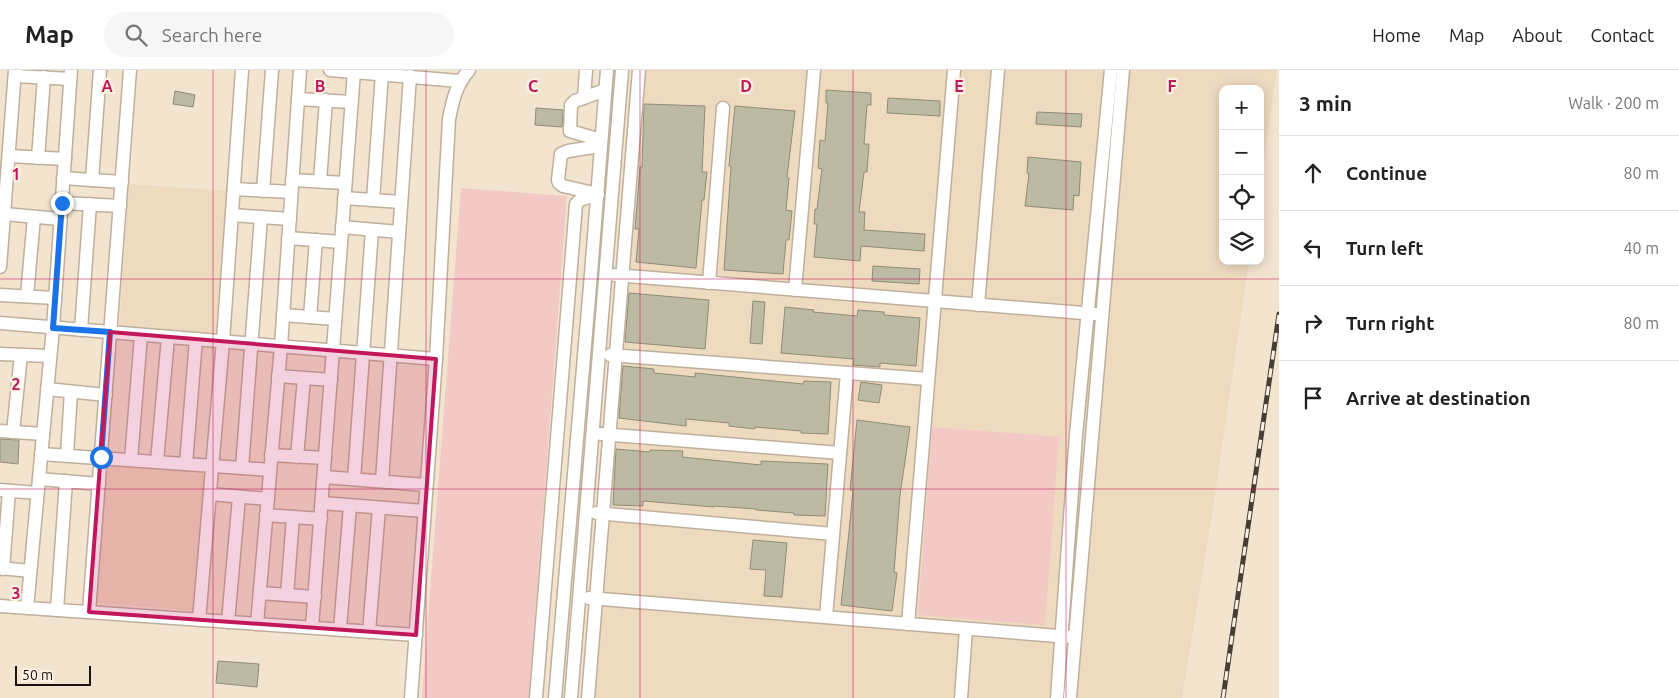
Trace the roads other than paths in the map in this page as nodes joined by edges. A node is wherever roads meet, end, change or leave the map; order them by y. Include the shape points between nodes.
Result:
1 (100, 70) edge
2 (130, 70) edge
3 (242, 70) edge
4 (272, 70) edge
5 (300, 70) edge
6 (330, 70) edge
7 (469, 70) edge
8 (586, 70) edge
9 (606, 70) edge
10 (622, 70) edge
11 (639, 70) edge
12 (814, 70) edge
13 (954, 70) edge
14 (998, 70) edge
15 (1111, 70) edge
16 (1122, 70) edge
17 (354, 72) junction
18 (375, 72) edge
19 (15, 73) edge
20 (71, 74) edge
21 (410, 76) junction
22 (44, 77) junction
23 (460, 81) junction
24 (605, 90) junction
25 (584, 98) junction
26 (298, 99) junction
27 (326, 100) junction
28 (351, 102) junction
29 (723, 108) dead end
30 (600, 143) junction
31 (9, 156) junction
32 (38, 158) junction
33 (65, 159) junction
34 (4, 172) edge
35 (63, 178) junction
36 (92, 180) junction
37 (320, 181) junction
38 (122, 182) junction
39 (345, 183) junction
40 (292, 186) junction
41 (234, 189) junction
42 (263, 191) junction
43 (598, 194) junction
44 (3, 197) edge
45 (344, 198) junction
46 (373, 200) junction
47 (401, 202) junction
48 (62, 203) junction
49 (90, 204) junction
50 (120, 206) junction
51 (4, 214) junction
52 (232, 215) junction
53 (34, 217) junction
54 (261, 217) junction
55 (60, 219) junction
56 (290, 219) junction
57 (342, 227) junction
58 (372, 230) junction
59 (399, 232) junction
60 (288, 238) junction
61 (316, 240) junction
62 (341, 242) junction
63 (0, 267) edge
64 (592, 274) junction
65 (606, 275) junction
66 (622, 276) junction
67 (709, 283) junction
68 (795, 290) junction
69 (0, 295) edge
70 (27, 296) junction
71 (55, 298) junction
72 (934, 301) junction
73 (978, 305) junction
74 (1094, 314) junction
75 (283, 315) junction
76 (310, 317) junction
77 (335, 319) junction
78 (0, 323) edge
79 (53, 328) junction
80 (81, 330) junction
81 (110, 332) junction
82 (141, 335) junction
83 (168, 337) junction
84 (196, 339) junction
85 (223, 342) junction
86 (252, 344) junction
87 (280, 346) junction
88 (333, 350) junction
89 (363, 352) junction
90 (0, 354) edge
91 (600, 354) junction
92 (21, 355) junction
93 (390, 355) junction
94 (616, 355) junction
95 (50, 356) junction
96 (436, 359) junction
97 (847, 373) junction
98 (278, 376) junction
99 (304, 378) junction
100 (331, 380) junction
101 (928, 380) junction
102 (47, 389) junction
103 (71, 392) junction
104 (106, 395) junction
105 (0, 431) edge
106 (13, 432) junction
107 (43, 434) junction
108 (593, 434) junction
109 (610, 435) junction
110 (840, 453) junction
111 (41, 454) junction
112 (67, 455) junction
113 (271, 455) junction
114 (101, 457) junction
115 (297, 457) junction
116 (325, 458) junction
117 (131, 460) junction
118 (158, 462) junction
119 (186, 464) junction
120 (212, 466) junction
121 (242, 468) junction
122 (270, 470) junction
123 (324, 477) junction
124 (39, 479) junction
125 (354, 479) junction
126 (66, 481) junction
127 (382, 481) junction
128 (98, 484) junction
129 (426, 485) junction
130 (5, 490) edge
131 (37, 493) junction
132 (210, 494) junction
133 (239, 496) junction
134 (268, 499) junction
135 (322, 503) junction
136 (350, 506) junction
137 (379, 508) junction
138 (424, 511) junction
139 (586, 512) junction
140 (603, 514) junction
141 (266, 515) junction
142 (294, 517) junction
143 (321, 518) junction
144 (833, 534) junction
145 (1, 568) edge
146 (30, 571) junction
147 (260, 593) junction
148 (287, 595) junction
149 (563, 596) junction
150 (315, 597) junction
151 (579, 597) junction
152 (596, 599) junction
153 (0, 606) edge
154 (27, 608) junction
155 (57, 610) junction
156 (89, 612) junction
157 (826, 618) junction
158 (199, 620) junction
159 (228, 622) junction
160 (257, 624) junction
161 (908, 624) junction
162 (312, 627) junction
163 (340, 629) junction
164 (966, 629) junction
165 (369, 632) junction
166 (416, 635) junction
167 (1068, 637) junction
168 (411, 698) edge
169 (536, 698) edge
170 (555, 698) edge
171 (571, 698) edge
172 (588, 698) edge
173 (961, 698) edge
174 (1057, 698) edge
175 (1070, 698) edge

1 - 36 street
2 - 38 street
3 - 41 street
4 - 42 street
5 - 26 street
6 - 17 street
7 - 23 street
8 - 25 street
9 - 24 street
10 - 65 street
11 - 66 street
12 - 68 street
13 - 72 street
14 - 73 street
15 - 74 street
16 - 74 street
17 - 18 street
17 - 28 street
18 - 21 street
18 - 46 street
19 - 22 street
19 - 31 street
20 - 22 street
20 - 33 street
21 - 23 street
21 - 47 street
22 - 32 street
23 - 96 street via 449,119
24 - 25 street
24 - 30 street
25 - 30 street via 571,105 570,131
26 - 27 street
26 - 40 street
27 - 28 street
27 - 37 street
28 - 39 street
29 - 67 street
30 - 43 street
30 - 43 street via 561,154 558,180 563,186
31 - 32 street
31 - 34 street
32 - 33 street
33 - 35 street
34 - 44 street
35 - 36 street
35 - 48 street
36 - 38 street
37 - 39 street
37 - 40 street
38 - 50 street
39 - 45 street
40 - 42 street
40 - 56 street
41 - 42 street
41 - 52 street
43 - 64 street
43 - 169 street via 576,204
44 - 51 street
45 - 46 street
45 - 57 street
46 - 47 street
47 - 59 street
48 - 49 street
48 - 55 street
49 - 50 street
49 - 80 street
50 - 81 street
51 - 53 street
51 - 63 street
52 - 54 street
52 - 85 street
53 - 55 street
53 - 70 street
54 - 56 street
54 - 86 street
55 - 71 street
56 - 60 street
57 - 58 street
57 - 62 street
58 - 59 street
58 - 89 street
59 - 93 street
60 - 61 street
60 - 75 street
61 - 62 street
61 - 76 street
62 - 77 street
64 - 65 street
64 - 149 street
65 - 66 street
65 - 91 street
66 - 67 street
66 - 94 street
67 - 68 street
68 - 72 street
69 - 70 street
70 - 71 street
71 - 79 street
72 - 73 street
72 - 101 street
73 - 74 street
74 - 167 street
75 - 76 street
75 - 87 street
76 - 77 street
77 - 88 street
78 - 79 street
79 - 80 street
79 - 95 street
80 - 81 street
81 - 82 street
81 - 104 street
82 - 83 street
82 - 117 street
83 - 84 street
83 - 118 street
84 - 85 street
84 - 119 street
85 - 86 street
85 - 120 street
86 - 87 street
86 - 121 street
87 - 88 street
87 - 98 street
88 - 89 street
88 - 100 street
89 - 93 street
89 - 125 street
90 - 92 street
91 - 94 street
91 - 108 street
92 - 95 street
92 - 106 street
93 - 96 street
93 - 127 street
94 - 97 street
94 - 109 street
95 - 102 street
96 - 129 street
97 - 101 street
97 - 110 street
98 - 99 street
98 - 113 street
99 - 100 street
99 - 115 street
100 - 116 street
101 - 161 street
102 - 103 street
102 - 107 street
103 - 104 street
103 - 112 street
104 - 114 street
105 - 106 street
106 - 107 street
107 - 111 street
108 - 109 street
108 - 139 street
109 - 110 street
109 - 140 street
110 - 144 street
111 - 112 street
111 - 124 street
112 - 114 street
113 - 115 street
113 - 122 street
114 - 117 street
114 - 128 street
115 - 116 street
116 - 123 street
117 - 118 street
118 - 119 street
119 - 120 street
120 - 121 street
120 - 132 street
121 - 122 street
122 - 134 street
123 - 125 street
123 - 135 street
124 - 126 street
124 - 131 street
125 - 127 street
126 - 128 street
126 - 155 street
127 - 129 street
128 - 156 street
129 - 138 street
130 - 131 street
130 - 145 street
131 - 146 street
132 - 133 street
132 - 158 street
133 - 134 street
133 - 159 street
134 - 141 street
135 - 136 street
135 - 143 street
136 - 137 street
136 - 163 street
137 - 138 street
137 - 165 street
138 - 166 street
139 - 140 street
139 - 151 street
140 - 144 street
140 - 152 street
141 - 142 street
141 - 147 street
142 - 143 street
142 - 148 street
143 - 150 street
144 - 157 street
145 - 146 street
146 - 154 street
147 - 148 street
147 - 160 street
148 - 150 street
149 - 151 street
149 - 170 street
150 - 162 street
151 - 152 street
151 - 171 street
152 - 157 street
152 - 172 street
153 - 154 street
154 - 155 street
155 - 156 street
156 - 158 street
157 - 161 street
158 - 159 street
159 - 160 street
160 - 162 street
161 - 164 street
162 - 163 street
163 - 165 street
164 - 167 street
164 - 173 street
165 - 166 street
166 - 168 street
167 - 174 street
167 - 175 street

